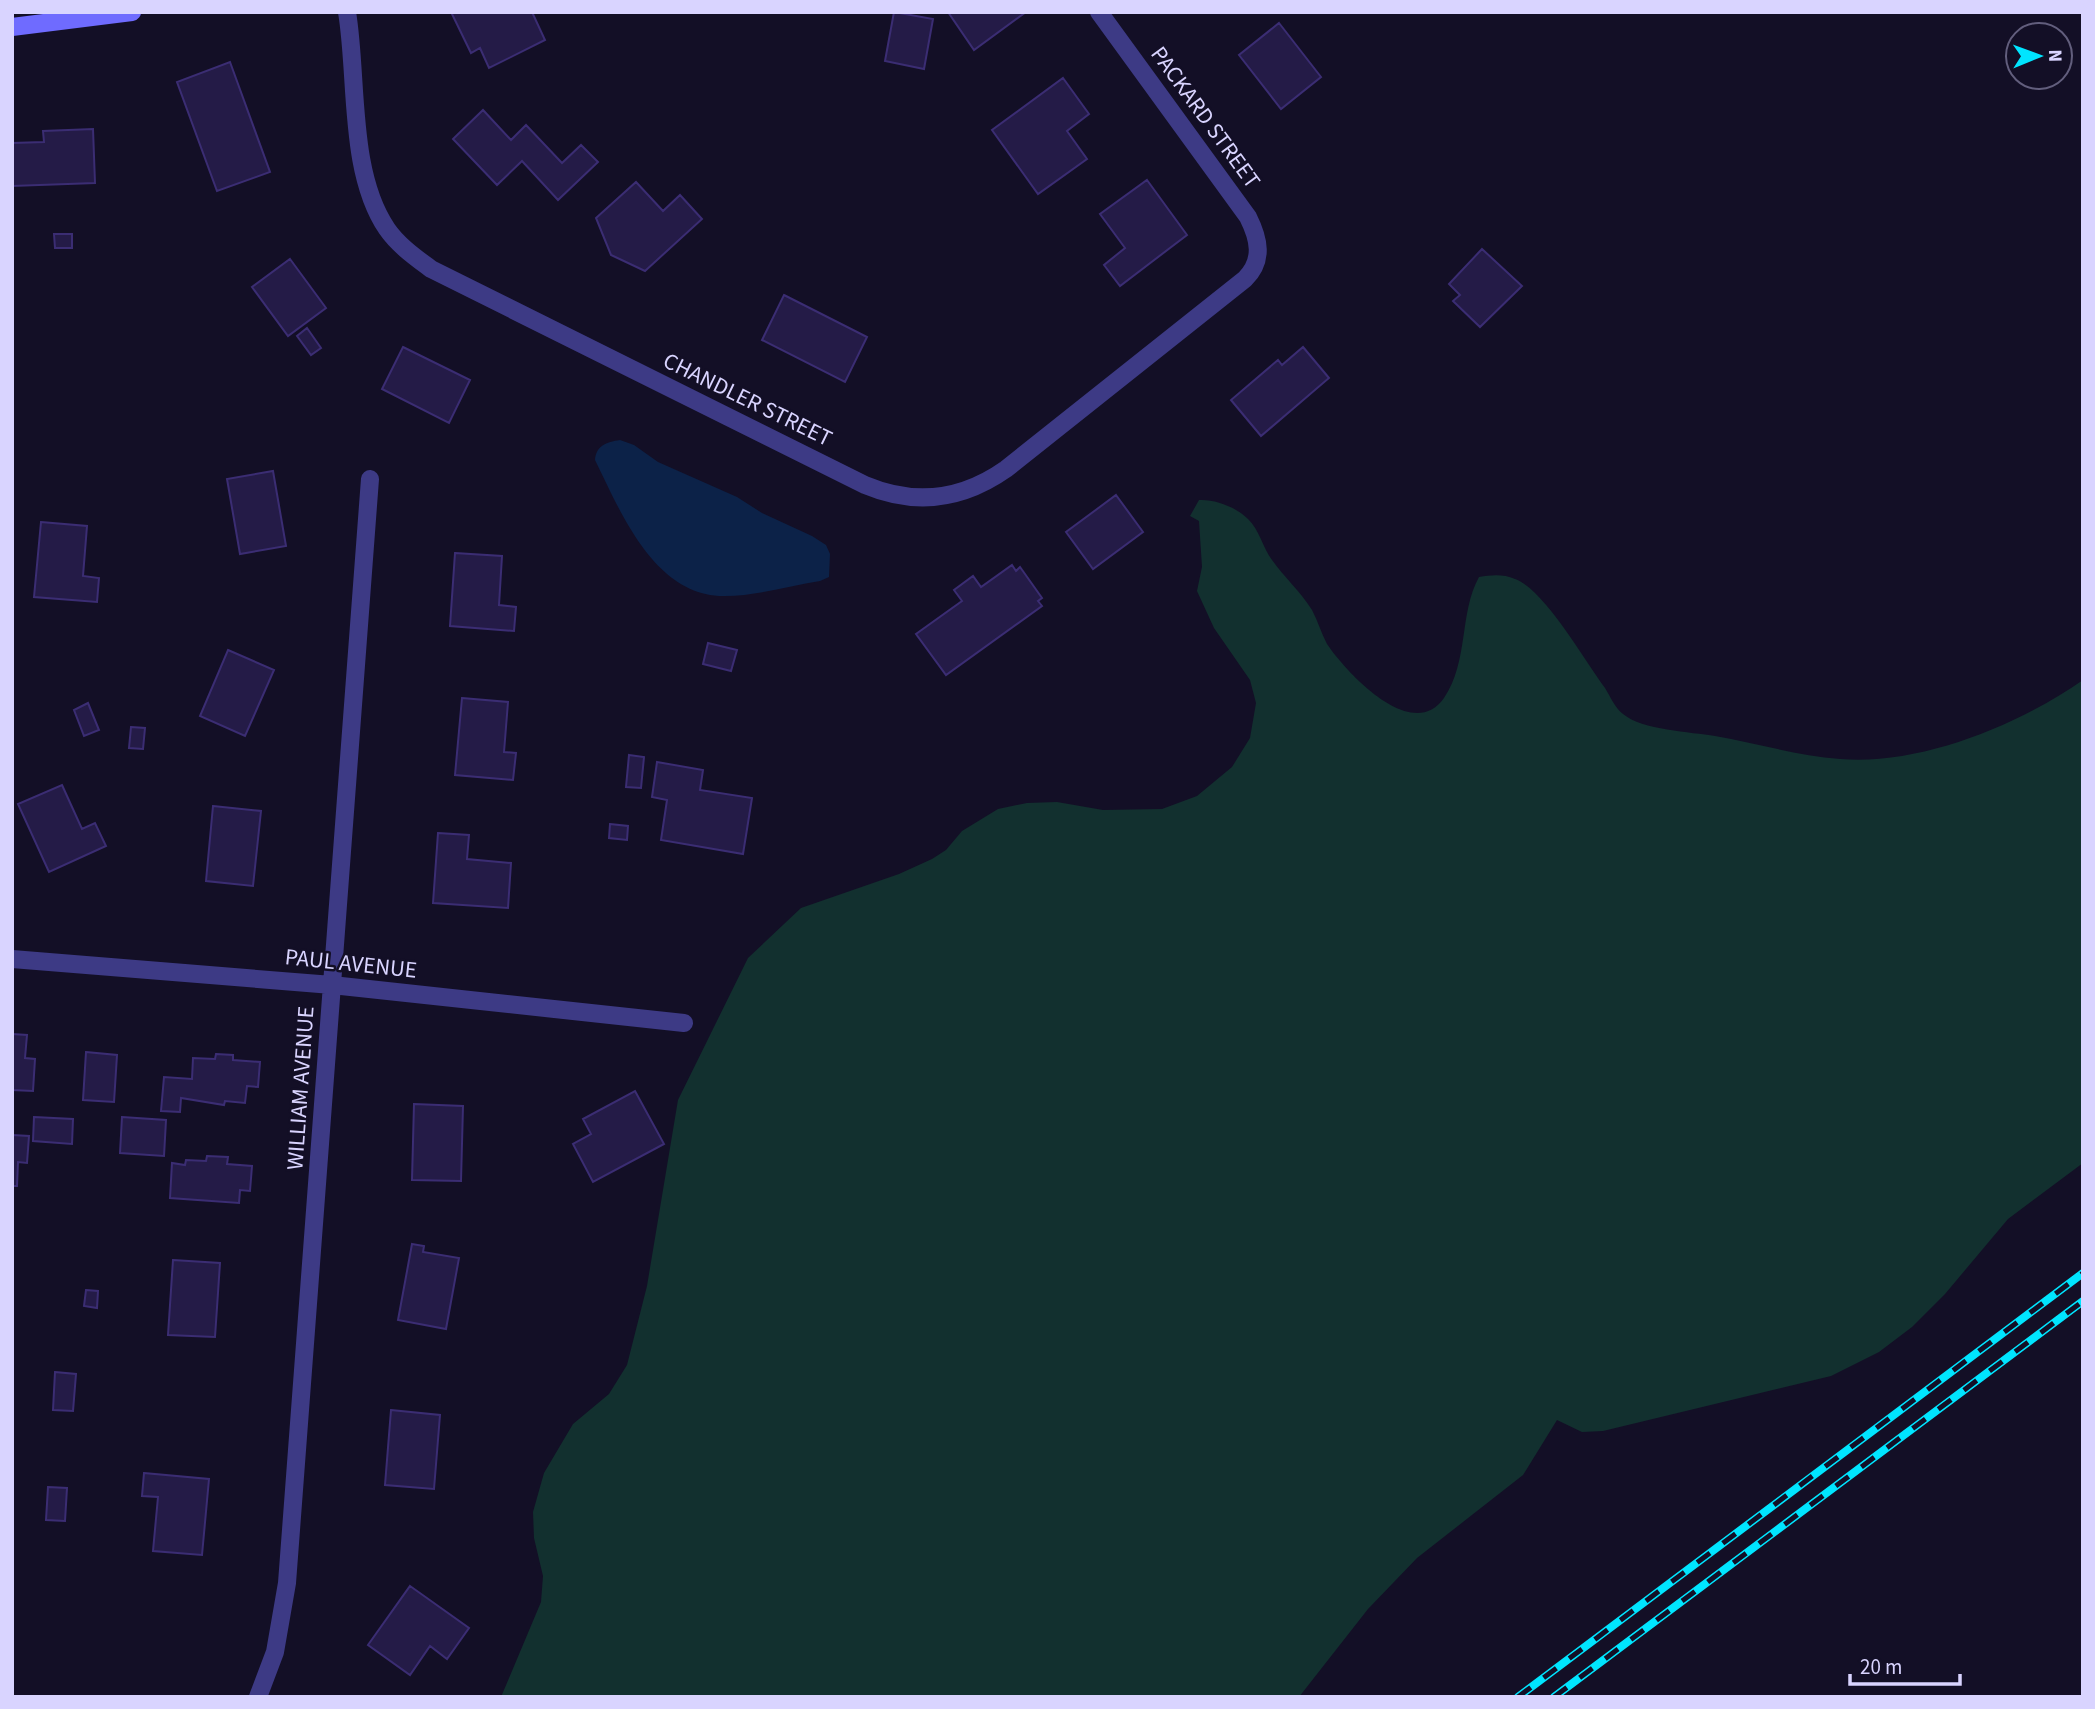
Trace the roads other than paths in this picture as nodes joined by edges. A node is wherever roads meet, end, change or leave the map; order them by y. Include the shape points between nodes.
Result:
1 (132, 12) edge
2 (347, 12) edge
3 (1100, 12) edge
4 (12, 27) edge
5 (1258, 257) joint
6 (370, 479) dead end
7 (12, 960) edge
8 (332, 985) junction
9 (684, 1023) dead end
10 (258, 1697) edge

1 - 4 street
2 - 5 street, CHANDLER STREET via 369,188 387,229 402,246 431,269 885,493 938,498 989,481 1245,279
3 - 5 street, PACKARD STREET via 1248,217 1259,242
6 - 8 street, WILLIAM AVENUE
7 - 8 street, PAUL AVENUE
8 - 9 street, PAUL AVENUE
8 - 10 street, WILLIAM AVENUE via 287,1583 275,1652

